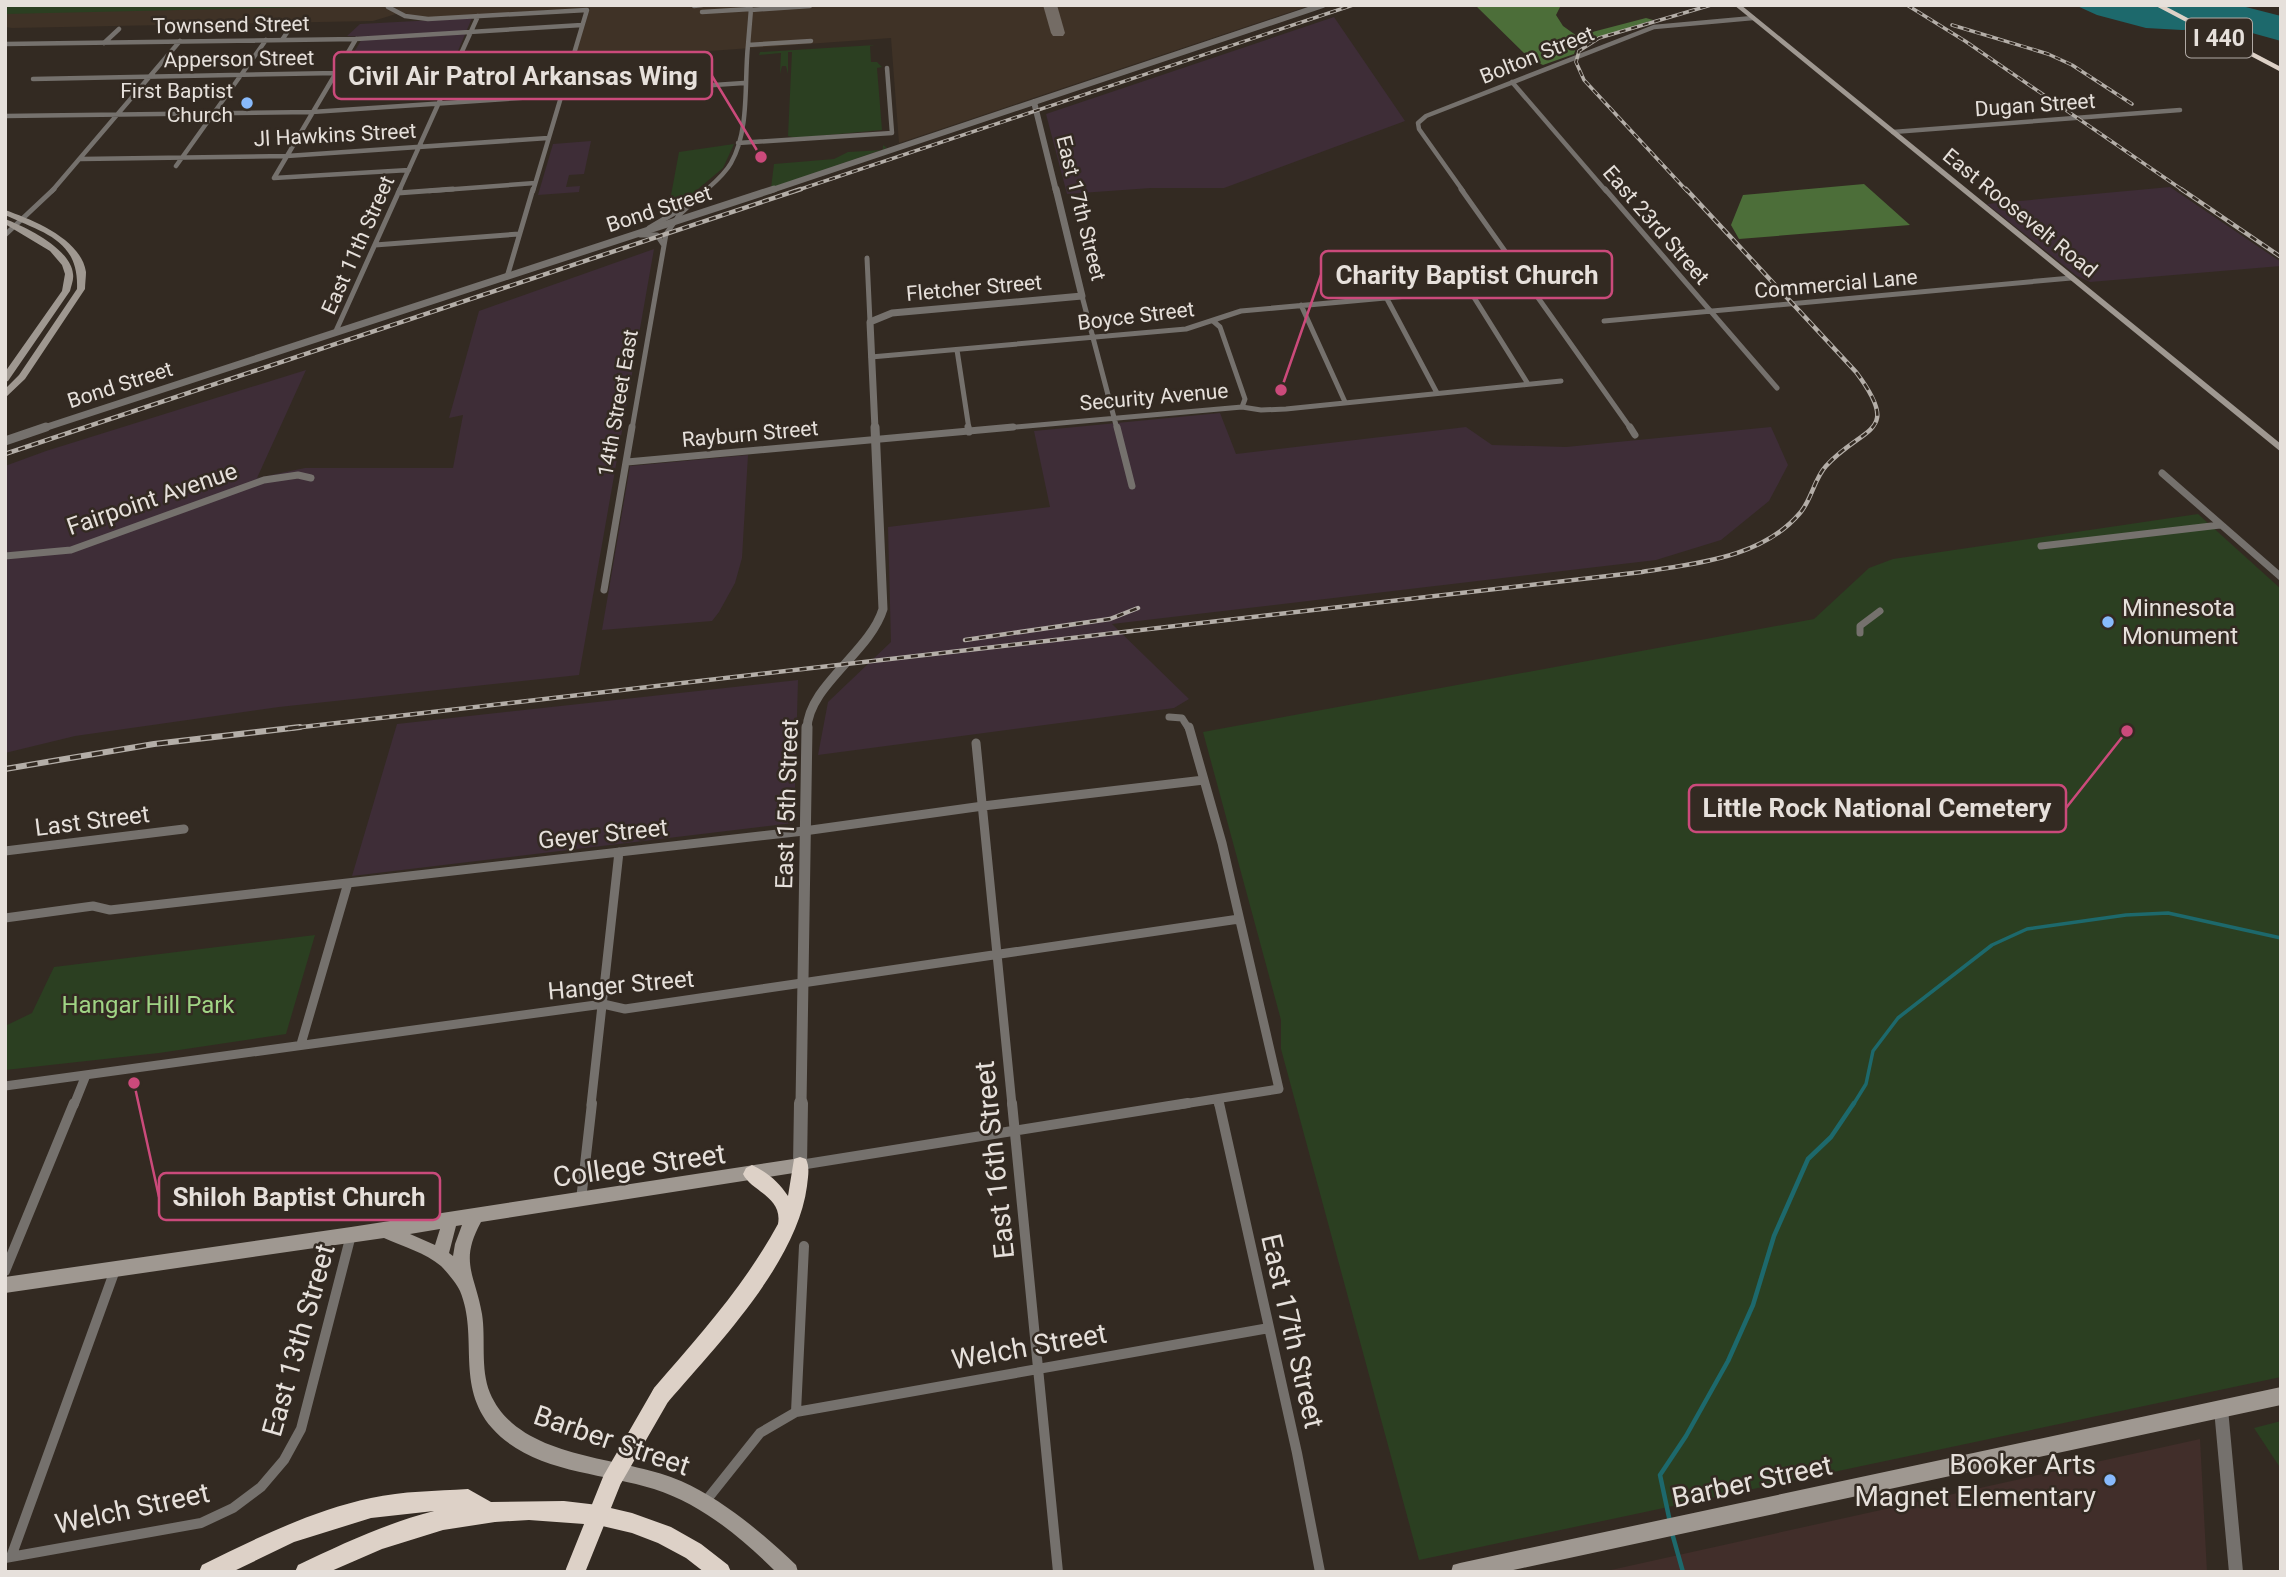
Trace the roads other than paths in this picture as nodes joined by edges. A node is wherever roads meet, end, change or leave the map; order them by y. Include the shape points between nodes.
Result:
1 (1323, 5) edge
2 (1737, 5) edge
3 (2157, 5) edge
4 (2171, 5) edge
5 (694, 6) edge
6 (810, 6) edge
7 (388, 7) dead end
8 (720, 8) edge
9 (701, 9) edge
10 (751, 10) junction
11 (478, 16) junction
12 (1753, 18) junction
13 (582, 24) junction
14 (292, 25) dead end
15 (119, 29) dead end
16 (471, 32) junction
17 (356, 39) junction
18 (266, 40) junction
19 (282, 40) junction
20 (180, 41) junction
21 (811, 41) dead end
22 (104, 43) junction
23 (5, 44) edge
24 (748, 45) junction
25 (572, 58) junction
26 (2281, 62) edge
27 (456, 66) junction
28 (887, 68) dead end
29 (2281, 70) edge
30 (336, 73) junction
31 (241, 75) junction
32 (150, 76) junction
33 (33, 79) dead end
34 (1513, 82) junction
35 (744, 83) junction
36 (561, 96) junction
37 (1034, 102) junction
38 (438, 104) junction
39 (2180, 110) dead end
40 (312, 112) junction
41 (214, 113) junction
42 (119, 114) junction
43 (5, 116) edge
44 (1893, 132) junction
45 (892, 133) junction
46 (548, 138) junction
47 (738, 143) junction
48 (419, 146) junction
49 (896, 149) junction
50 (286, 156) junction
51 (183, 157) junction
52 (81, 159) junction
53 (176, 166) dead end
54 (409, 170) junction
55 (534, 183) junction
56 (398, 193) junction
57 (685, 206) junction
58 (709, 211) junction
59 (5, 212) edge
60 (5, 221) edge
61 (18, 223) junction
62 (671, 223) junction
63 (519, 234) junction
64 (5, 235) edge
65 (627, 238) junction
66 (375, 245) junction
67 (663, 246) junction
68 (867, 258) dead end
69 (506, 277) junction
70 (2071, 278) junction
71 (1528, 285) junction
72 (1470, 291) junction
73 (1082, 296) junction
74 (1386, 297) junction
75 (1301, 305) junction
76 (1710, 312) junction
77 (1213, 321) junction
78 (1604, 321) dead end
79 (870, 322) junction
80 (335, 333) junction
81 (1095, 337) junction
82 (957, 350) junction
83 (871, 357) junction
84 (5, 379) edge
85 (1561, 381) dead end
86 (1528, 384) junction
87 (1777, 388) dead end
88 (1437, 393) junction
89 (5, 395) edge
90 (1345, 402) junction
91 (1242, 407) junction
92 (1115, 418) junction
93 (969, 432) junction
94 (1634, 435) dead end
95 (5, 441) edge
96 (876, 441) junction
97 (2281, 449) edge
98 (627, 462) junction
99 (2162, 473) dead end
100 (311, 478) dead end
101 (1132, 486) dead end
102 (2220, 525) junction
103 (2041, 546) dead end
104 (5, 556) edge
105 (2281, 578) edge
106 (604, 590) dead end
107 (1880, 611) dead end
108 (1860, 633) dead end
109 (1169, 717) dead end
110 (976, 743) dead end
111 (1204, 780) junction
112 (983, 806) junction
113 (184, 829) dead end
114 (804, 831) junction
115 (5, 851) edge
116 (619, 852) junction
117 (348, 883) junction
118 (5, 918) edge
119 (1239, 919) junction
120 (997, 954) junction
121 (803, 981) junction
122 (603, 1004) junction
123 (301, 1044) junction
124 (86, 1075) junction
125 (5, 1086) edge
126 (1218, 1101) junction
127 (1014, 1132) junction
128 (800, 1165) junction
129 (752, 1174) junction
130 (581, 1200) junction
131 (477, 1215) junction
132 (788, 1219) junction
133 (450, 1220) junction
134 (385, 1230) junction
135 (351, 1236) junction
136 (804, 1246) dead end
137 (440, 1256) junction
138 (115, 1269) junction
139 (5, 1271) edge
140 (465, 1284) junction
141 (5, 1285) edge
142 (1269, 1328) junction
143 (1038, 1370) junction
144 (2281, 1396) edge
145 (2221, 1409) junction
146 (796, 1412) junction
147 (260, 1488) joint
148 (705, 1502) junction
149 (489, 1513) junction
150 (8, 1557) edge
151 (209, 1572) edge
152 (306, 1572) edge
153 (575, 1572) edge
154 (721, 1572) edge
155 (789, 1572) edge
156 (1058, 1572) edge
157 (1320, 1572) edge
158 (1460, 1572) edge
159 (2236, 1572) edge

1 - 37 street, Bond Street
2 - 12 main road, East Roosevelt Road
3 - 29 highway, I 440
4 - 26 highway, I 440
5 - 9 street
6 - 10 street
7 - 11 street via 416,18
8 - 9 street
8 - 10 street
10 - 24 street
11 - 13 street via 586,10
11 - 16 street, East 11th Street
12 - 34 street, Bolton Street via 1654,27
12 - 44 main road, East Roosevelt Road
13 - 16 street, Townsend Street
13 - 25 street
14 - 19 street
15 - 22 street
16 - 17 street, Townsend Street
16 - 27 street, East 11th Street
17 - 19 street, Townsend Street
17 - 30 street
18 - 19 street, Townsend Street
18 - 20 street, Townsend Street
18 - 31 street
20 - 22 street, Townsend Street
20 - 32 street
21 - 24 street
22 - 23 street, Townsend Street
24 - 35 street
25 - 27 street, Apperson Street
25 - 36 street
27 - 30 street, Apperson Street
27 - 38 street, East 11th Street
28 - 45 street
30 - 31 street, Apperson Street
30 - 40 street
31 - 32 street, Apperson Street
31 - 41 street
32 - 33 street, Apperson Street
32 - 42 street
34 - 71 street, Bolton Street via 1420,121 1419,129
34 - 76 street, East 23rd Street
35 - 36 street
35 - 47 street
36 - 38 street
36 - 46 street
37 - 49 street, Bond Street
37 - 73 street, East 17th Street
38 - 40 street
38 - 48 street, East 11th Street
39 - 44 street, Dugan Street
40 - 41 street
40 - 50 street
41 - 42 street
41 - 51 street
42 - 43 street
42 - 52 street
44 - 70 main road, East Roosevelt Road
45 - 47 street
45 - 49 street
46 - 48 street, Jl Hawkins Street
46 - 55 street
47 - 57 street via 728,168
48 - 50 street, Jl Hawkins Street
48 - 54 street, East 11th Street
49 - 58 street, Bond Street
50 - 51 street, Jl Hawkins Street
50 - 54 street via 274,177
51 - 52 street, Jl Hawkins Street
51 - 53 street
52 - 61 street
54 - 56 street, East 11th Street
55 - 56 street
55 - 63 street
56 - 66 street, East 11th Street
57 - 58 street via 691,212
57 - 62 street
57 - 65 street
58 - 62 street, Bond Street
59 - 61 main road
60 - 61 main road
61 - 64 street
61 - 84 main road via 63,260 69,274 66,291
61 - 89 main road via 60,239 82,263 84,276 81,289
62 - 65 street, Bond Street
62 - 67 street, 14th Street East
63 - 66 street
63 - 69 street
65 - 67 street via 653,234 661,238
65 - 69 street, Bond Street
66 - 80 street, East 11th Street
67 - 98 street, 14th Street East
68 - 79 street, East 15th Street
69 - 80 street, Bond Street
70 - 76 street, Commercial Lane
70 - 97 main road, East Roosevelt Road
71 - 72 street, Boyce Street
71 - 94 street
72 - 74 street, Boyce Street
72 - 86 street
73 - 79 street, Fletcher Street via 892,313
73 - 81 street, East 17th Street
74 - 75 street, Boyce Street
74 - 88 street
75 - 77 street, Boyce Street via 1224,314
75 - 90 street
76 - 78 street, Commercial Lane
76 - 87 street, East 23rd Street
77 - 81 street, Boyce Street via 1186,329
77 - 91 street via 1220,327 1245,399
79 - 83 street, East 15th Street
80 - 95 street, Bond Street
81 - 82 street, Boyce Street
81 - 92 street, East 17th Street
82 - 83 street, Boyce Street
82 - 93 street
83 - 96 street, East 15th Street
85 - 86 street, Security Avenue
86 - 88 street, Security Avenue
88 - 90 street, Security Avenue
90 - 91 street, Security Avenue via 1261,410
91 - 92 street, Security Avenue
92 - 93 street, Security Avenue
92 - 101 street, East 17th Street
93 - 96 street, Security Avenue
96 - 98 street, Rayburn Street
96 - 114 street, East 15th Street via 882,616 809,715
98 - 106 street, 14th Street East
99 - 102 street
100 - 104 street, Fairpoint Avenue via 298,475 264,480 71,550
102 - 103 street
102 - 105 street
107 - 108 street via 1862,624
109 - 111 street via 1182,718 1188,724
110 - 112 street, East 16th Street
111 - 112 street, Geyer Street
111 - 119 street
112 - 114 street, Geyer Street
112 - 120 street, East 16th Street
113 - 115 street, Last Street
114 - 116 street, Geyer Street
114 - 121 street, East 15th Street
116 - 117 street, Geyer Street
116 - 122 street
117 - 118 street, Geyer Street
117 - 123 street
119 - 120 street, Hanger Street
119 - 126 street, College Street via 1279,1089
120 - 121 street, Hanger Street
120 - 127 street, East 16th Street
121 - 122 street, Hanger Street via 625,1009
121 - 128 street, East 15th Street
122 - 123 street, Hanger Street
122 - 130 street
123 - 124 street, Hanger Street
124 - 125 street, Hanger Street
124 - 139 street
126 - 127 street, College Street
126 - 142 street, East 17th Street
127 - 128 street, College Street
127 - 143 street, East 16th Street
128 - 129 main road, College Street
128 - 132 highway
129 - 130 main road, College Street
129 - 132 highway via 771,1185 783,1201
130 - 131 main road, College Street
131 - 133 main road, College Street
131 - 140 main road, Barber Street via 460,1248
132 - 153 highway, bridge via 760,1274 662,1395 629,1447 599,1505
133 - 134 main road, College Street
133 - 137 main road
134 - 135 main road, College Street
134 - 137 main road, Barber Street
135 - 138 main road, College Street
135 - 147 street, East 13th Street via 302,1429 288,1456
136 - 146 street
137 - 140 main road, Barber Street
138 - 141 main road, College Street
138 - 150 street
140 - 148 main road, Barber Street via 473,1307 482,1391 509,1434 543,1453 654,1480
142 - 143 street, Welch Street
142 - 157 street, East 17th Street
143 - 146 street, Welch Street
143 - 156 street, East 16th Street
144 - 145 main road, Barber Street
145 - 158 main road, Barber Street
145 - 159 street
146 - 148 street via 760,1433
147 - 150 street, Welch Street via 227,1513 201,1523
148 - 155 main road, Barber Street via 766,1548
149 - 151 highway via 468,1499 371,1508 291,1532
149 - 152 highway via 459,1516 380,1539
149 - 154 highway via 610,1516 670,1538

